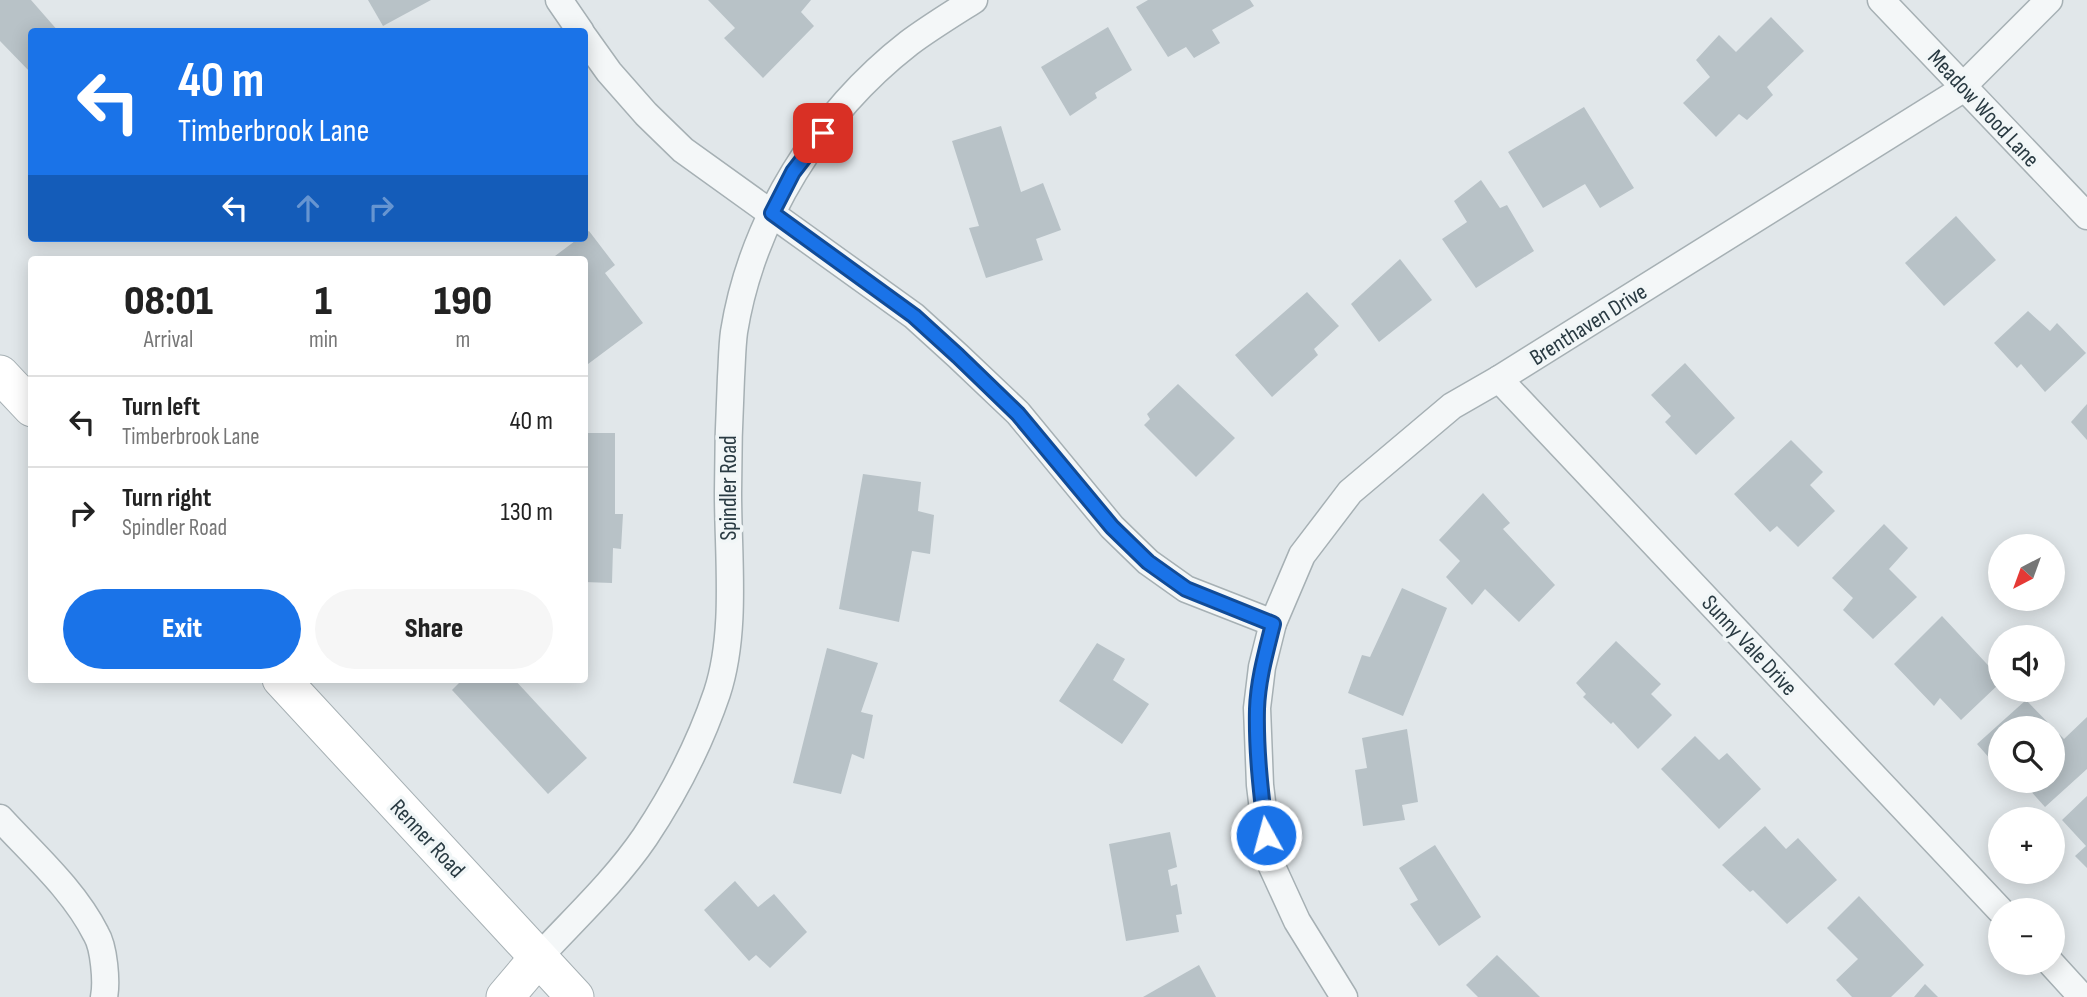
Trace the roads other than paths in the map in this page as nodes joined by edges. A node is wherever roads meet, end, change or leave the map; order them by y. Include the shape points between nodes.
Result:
1 (559, 0) edge
2 (974, 0) edge
3 (1881, 0) edge
4 (2049, 0) edge
5 (578, 28) edge
6 (588, 43) edge
7 (1965, 86) junction
8 (772, 213) junction
9 (2087, 216) edge
10 (0, 374) edge
11 (1499, 379) junction
12 (28, 404) edge
13 (1273, 624) junction
14 (285, 683) edge
15 (0, 818) edge
16 (1989, 898) edge
17 (538, 958) junction
18 (2062, 975) edge
19 (106, 991) edge
20 (505, 997) edge
21 (575, 997) edge
22 (1344, 997) edge
23 (2082, 997) edge

1 - 5 street
2 - 8 street, Spindler Road via 909,43 873,75 793,172
3 - 7 street, Meadow Wood Lane
4 - 7 street, Brenthaven Drive
6 - 8 street via 646,114 683,150
7 - 9 street, Meadow Wood Lane
7 - 11 street, Brenthaven Drive
8 - 13 street via 914,316 958,356 1018,414 1112,527 1148,562 1186,589
8 - 17 street, Spindler Road via 746,279 734,334 728,436 729,634 717,691 685,771 645,838
10 - 12 main road
11 - 13 street, Brenthaven Drive via 1452,406 1350,492 1302,555
11 - 16 street, Sunny Vale Drive
13 - 22 street, Brenthaven Drive via 1257,708 1269,860 1297,921
14 - 17 main road, Renner Road
15 - 19 street via 70,894 98,936
17 - 20 main road, Spindler Road
17 - 21 main road, Renner Road
18 - 23 street

